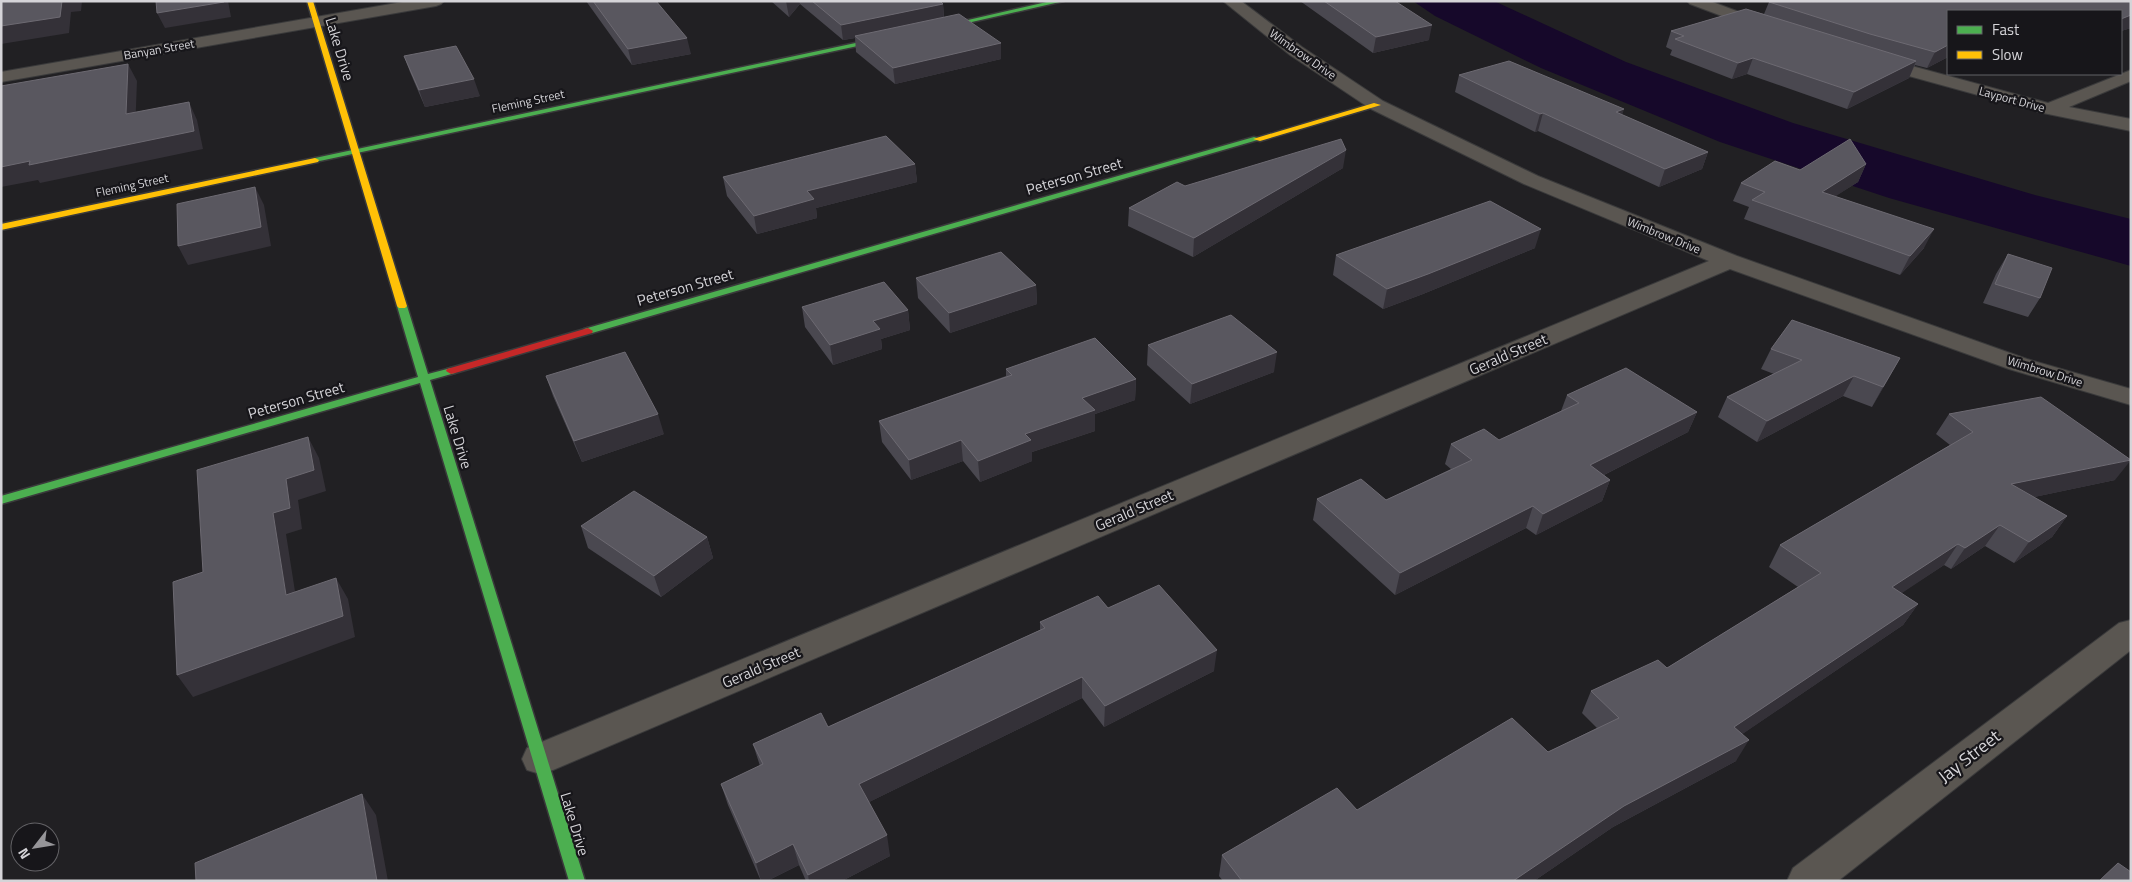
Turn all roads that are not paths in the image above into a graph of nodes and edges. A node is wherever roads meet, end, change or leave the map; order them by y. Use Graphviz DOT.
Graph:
graph roads {
  1 [pos="310,1"];
  2 [pos="436,1"];
  3 [pos="1060,1"];
  4 [pos="1231,1"];
  5 [pos="1695,1"];
  6 [pos="317,22"];
  7 [pos="924,30"];
  8 [pos="1784,32"];
  9 [pos="905,34"];
  10 [pos="1857,55"];
  11 [pos="2131,75"];
  12 [pos="1,77"];
  13 [pos="1377,105"];
  14 [pos="2049,108"];
  15 [pos="2131,125"];
  16 [pos="356,152"];
  17 [pos="1,228"];
  18 [pos="1729,261"];
  19 [pos="425,378"];
  20 [pos="2131,397"];
  21 [pos="1,500"];
  22 [pos="2131,632"];
  23 [pos="540,759"];
  24 [pos="577,881"];
  25 [pos="1807,881"];
  1 -- 6 [label="street, Lake Drive"];
  2 -- 6 [label="street, Banyan Street"];
  3 -- 7 [label="street"];
  4 -- 13 [label="street, Wimbrow Drive"];
  5 -- 8 [label="street"];
  6 -- 12 [label="street, Banyan Street"];
  6 -- 16 [label="street, Lake Drive"];
  9 -- 16 [label="street, Fleming Street"];
  10 -- 14 [label="street, Layport Drive"];
  11 -- 14 [label="street"];
  13 -- 18 [label="street, Wimbrow Drive"];
  13 -- 19 [label="street, Peterson Street"];
  14 -- 15 [label="street, Layport Drive"];
  16 -- 17 [label="street, Fleming Street"];
  16 -- 19 [label="street, Lake Drive"];
  18 -- 20 [label="street, Wimbrow Drive"];
  18 -- 23 [label="street, Gerald Street"];
  19 -- 21 [label="street, Peterson Street"];
  19 -- 23 [label="street, Lake Drive"];
  22 -- 25 [label="street, Jay Street"];
  23 -- 24 [label="street, Lake Drive"];
}
